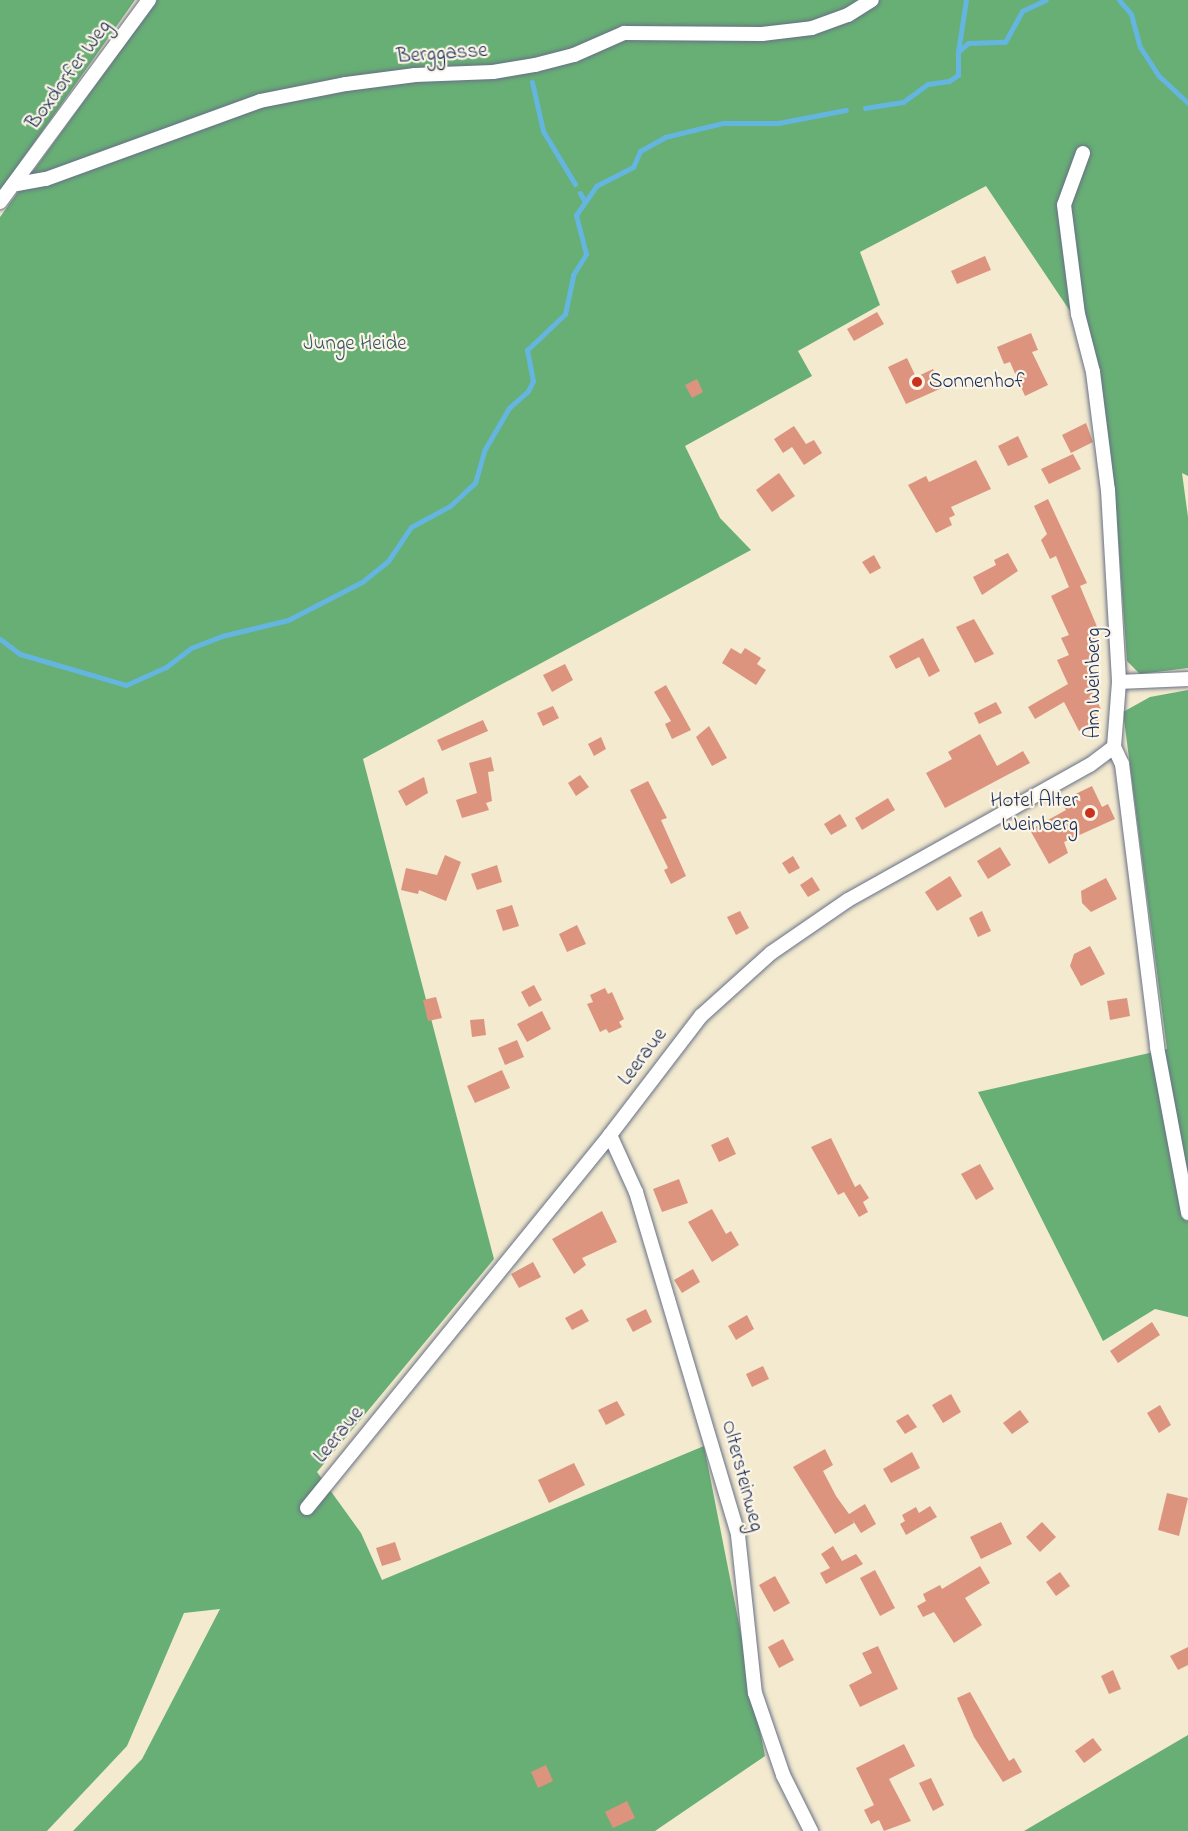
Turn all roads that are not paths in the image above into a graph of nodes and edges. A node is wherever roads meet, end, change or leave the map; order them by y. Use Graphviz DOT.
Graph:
graph roads {
  1 [pos="149,0"];
  2 [pos="872,0"];
  3 [pos="1083,153"];
  4 [pos="17,184"];
  5 [pos="0,202"];
  6 [pos="1188,679"];
  7 [pos="1119,682"];
  8 [pos="1114,747"];
  9 [pos="610,1135"];
  10 [pos="1188,1213"];
  11 [pos="307,1508"];
  12 [pos="811,1831"];
  1 -- 4 [label="street, Boxdorfer Weg"];
  2 -- 4 [label="street, Berggasse"];
  3 -- 7 [label="street, Am Weinberg"];
  4 -- 5 [label="street, Boxdorfer Weg"];
  6 -- 7 [label="street"];
  7 -- 8 [label="street, Am Weinberg"];
  8 -- 9 [label="street, Leeraue"];
  8 -- 10 [label="street, Am Weinberg"];
  9 -- 11 [label="street, Leeraue"];
  9 -- 12 [label="street, Oltersteinweg"];
}
